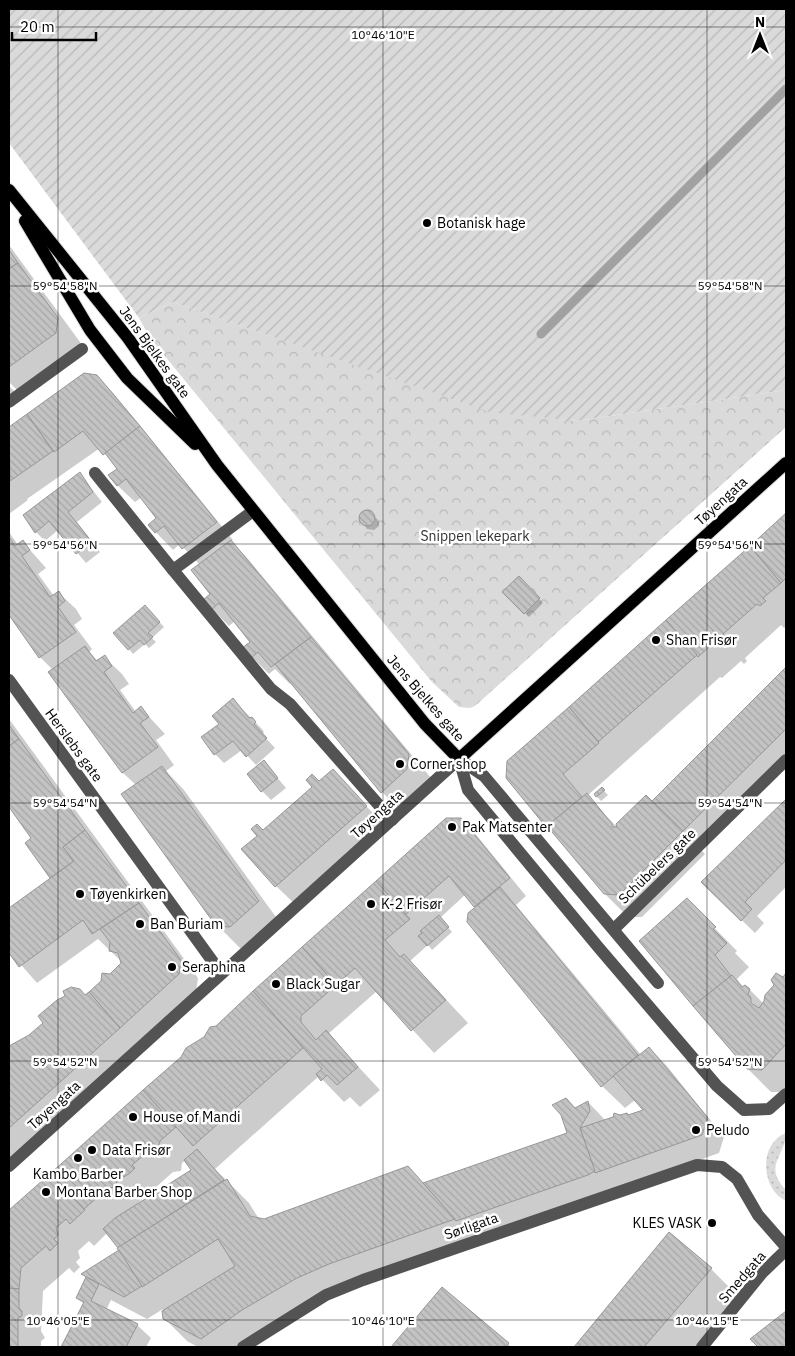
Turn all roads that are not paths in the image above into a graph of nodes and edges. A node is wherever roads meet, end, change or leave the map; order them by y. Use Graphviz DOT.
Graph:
graph roads {
  1 [pos="9,191"];
  2 [pos="82,349"];
  3 [pos="9,402"];
  4 [pos="786,463"];
  5 [pos="216,466"];
  6 [pos="95,473"];
  7 [pos="253,511"];
  8 [pos="173,570"];
  9 [pos="9,680"];
  10 [pos="460,759"];
  11 [pos="786,760"];
  12 [pos="392,820"];
  13 [pos="614,929"];
  14 [pos="221,973"];
  15 [pos="658,983"];
  16 [pos="786,1094"];
  17 [pos="9,1166"];
  18 [pos="786,1248"];
  19 [pos="243,1347"];
  20 [pos="702,1347"];
  1 -- 5 [label="main road, Jens Bjelkes gate"];
  1 -- 5 [label="main road, Jens Bjelkes gate"];
  2 -- 3 [label="street"];
  4 -- 10 [label="main road, Tøyengata"];
  5 -- 7 [label="main road, Jens Bjelkes gate"];
  6 -- 8 [label="street"];
  7 -- 8 [label="street"];
  7 -- 10 [label="main road, Jens Bjelkes gate"];
  8 -- 12 [label="street"];
  9 -- 14 [label="street, Herslebs gate"];
  10 -- 12 [label="street, Tøyengata"];
  10 -- 13 [label="street"];
  10 -- 16 [label="street, Jens Bjelkes gate"];
  11 -- 13 [label="street, Schübelers gate"];
  12 -- 14 [label="street, Tøyengata"];
  13 -- 15 [label="street"];
  14 -- 17 [label="street, Tøyengata"];
  18 -- 19 [label="street, Sørligata"];
  18 -- 20 [label="street, Smedgata"];
}
